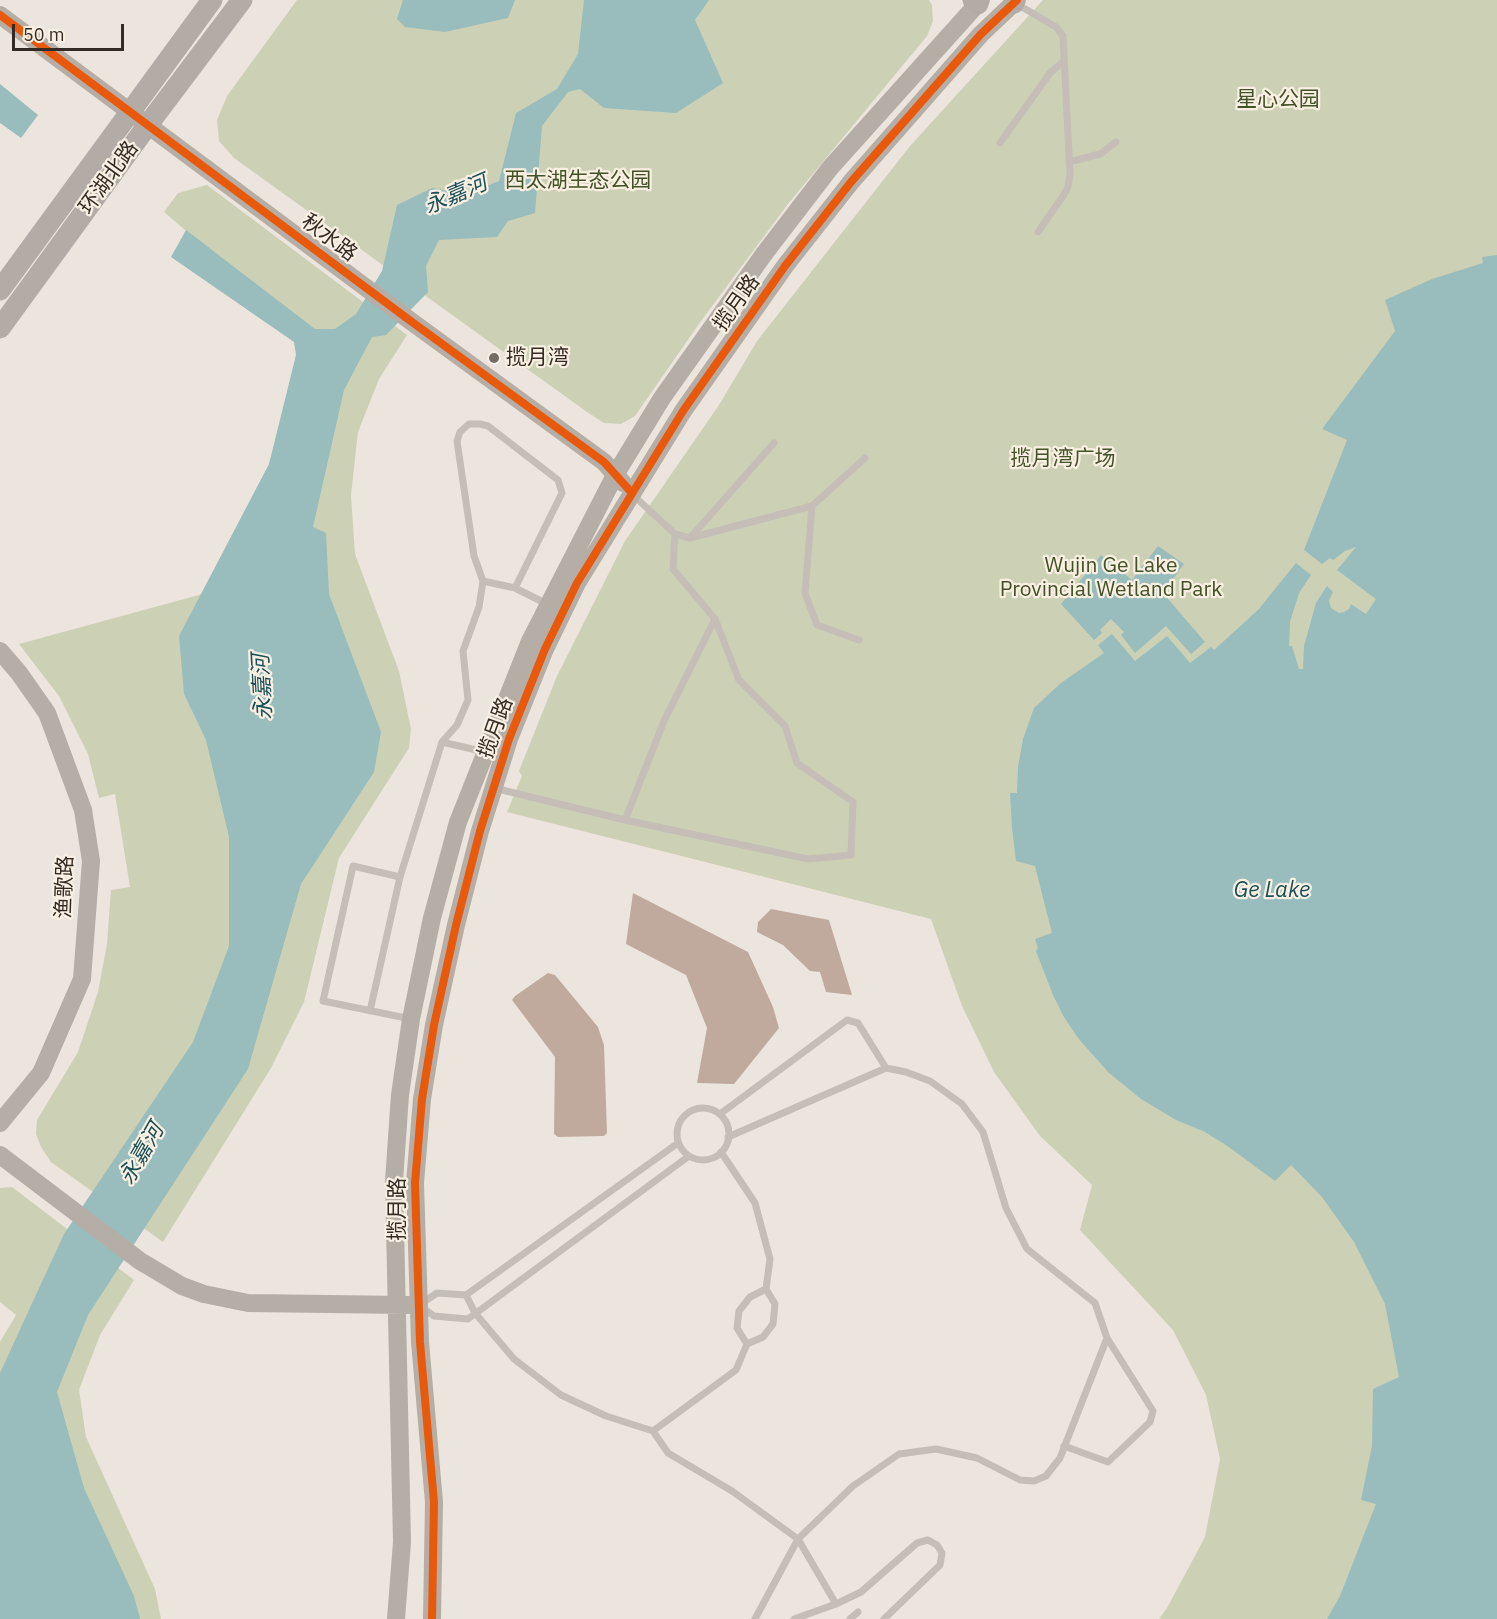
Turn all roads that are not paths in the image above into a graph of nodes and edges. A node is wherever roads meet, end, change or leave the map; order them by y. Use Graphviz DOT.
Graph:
graph roads {
  1 [pos="212,0"];
  2 [pos="242,0"];
  3 [pos="977,1"];
  4 [pos="1015,1"];
  5 [pos="0,15"];
  6 [pos="1064,61"];
  7 [pos="129,113"];
  8 [pos="147,126"];
  9 [pos="1116,142"];
  10 [pos="1000,143"];
  11 [pos="1069,162"];
  12 [pos="1038,232"];
  13 [pos="0,290"];
  14 [pos="0,328"];
  15 [pos="774,443"];
  16 [pos="865,458"];
  17 [pos="615,475"];
  18 [pos="632,493"];
  19 [pos="812,506"];
  20 [pos="675,534"];
  21 [pos="690,538"];
  22 [pos="483,581"];
  23 [pos="515,588"];
  24 [pos="549,604"];
  25 [pos="715,619"];
  26 [pos="859,640"];
  27 [pos="0,651"];
  28 [pos="442,742"];
  29 [pos="485,752"];
  30 [pos="494,788"];
  31 [pos="626,820"];
  32 [pos="400,877"];
  33 [pos="370,1011"];
  34 [pos="411,1019"];
  35 [pos="886,1068"];
  36 [pos="720,1114"];
  37 [pos="0,1123"];
  38 [pos="728,1137"];
  39 [pos="678,1143"];
  40 [pos="721,1152"];
  41 [pos="0,1155"];
  42 [pos="689,1156"];
  43 [pos="766,1289"];
  44 [pos="466,1295"];
  45 [pos="419,1305"];
  46 [pos="395,1306"];
  47 [pos="475,1313"];
  48 [pos="1107,1338"];
  49 [pos="747,1344"];
  50 [pos="653,1431"];
  51 [pos="1065,1446"];
  52 [pos="798,1539"];
  53 [pos="836,1605"];
  54 [pos="858,1612"];
  55 [pos="396,1619"];
  56 [pos="432,1619"];
  57 [pos="755,1619"];
  58 [pos="794,1619"];
  59 [pos="850,1619"];
  60 [pos="884,1619"];
  1 -- 7 [label="main road, 环湖北路"];
  2 -- 8 [label="main road, 环湖北路"];
  3 -- 4 [label="street"];
  3 -- 17 [label="street, 揽月路"];
  4 -- 6 [label="lane"];
  4 -- 18 [label="street, 揽月路"];
  5 -- 7 [label="street, 秋水路"];
  6 -- 10 [label="lane"];
  6 -- 11 [label="lane"];
  7 -- 8 [label="street, 秋水路"];
  7 -- 13 [label="main road, 环湖北路"];
  8 -- 14 [label="main road, 环湖北路"];
  8 -- 17 [label="street, 秋水路"];
  9 -- 11 [label="lane"];
  11 -- 12 [label="lane"];
  15 -- 21 [label="lane"];
  16 -- 19 [label="lane"];
  17 -- 18 [label="street, 秋水路"];
  17 -- 24 [label="street, 揽月路"];
  18 -- 20 [label="lane"];
  18 -- 30 [label="street, 揽月路"];
  19 -- 21 [label="lane"];
  19 -- 26 [label="lane"];
  20 -- 21 [label="lane"];
  20 -- 25 [label="lane"];
  22 -- 23 [label="lane"];
  22 -- 23 [label="lane"];
  22 -- 28 [label="lane"];
  23 -- 24 [label="lane"];
  24 -- 29 [label="street, 揽月路"];
  25 -- 31 [label="lane"];
  25 -- 31 [label="lane"];
  27 -- 37 [label="street, 渔歌路"];
  28 -- 29 [label="lane"];
  28 -- 32 [label="lane"];
  29 -- 34 [label="street, 揽月路"];
  30 -- 31 [label="lane"];
  30 -- 45 [label="street, 揽月路"];
  32 -- 33 [label="lane"];
  32 -- 33 [label="lane"];
  33 -- 34 [label="lane"];
  34 -- 46 [label="street, 揽月路"];
  35 -- 36 [label="lane"];
  35 -- 38 [label="lane"];
  35 -- 48 [label="lane"];
  36 -- 38 [label="lane"];
  36 -- 39 [label="lane"];
  38 -- 40 [label="lane"];
  39 -- 42 [label="lane"];
  39 -- 44 [label="lane"];
  40 -- 42 [label="lane"];
  40 -- 43 [label="lane"];
  41 -- 46 [label="street"];
  42 -- 47 [label="lane"];
  43 -- 49 [label="lane"];
  43 -- 49 [label="lane"];
  44 -- 45 [label="lane"];
  44 -- 47 [label="lane"];
  45 -- 46 [label="street"];
  45 -- 47 [label="lane"];
  45 -- 56 [label="street, 揽月路"];
  46 -- 55 [label="street, 揽月路"];
  47 -- 50 [label="lane"];
  48 -- 51 [label="lane"];
  48 -- 51 [label="lane"];
  49 -- 50 [label="lane"];
  50 -- 52 [label="lane"];
  51 -- 52 [label="lane"];
  52 -- 53 [label="lane"];
  52 -- 57 [label="lane"];
  53 -- 58 [label="lane"];
  53 -- 60 [label="lane"];
  54 -- 59 [label="lane"];
}
